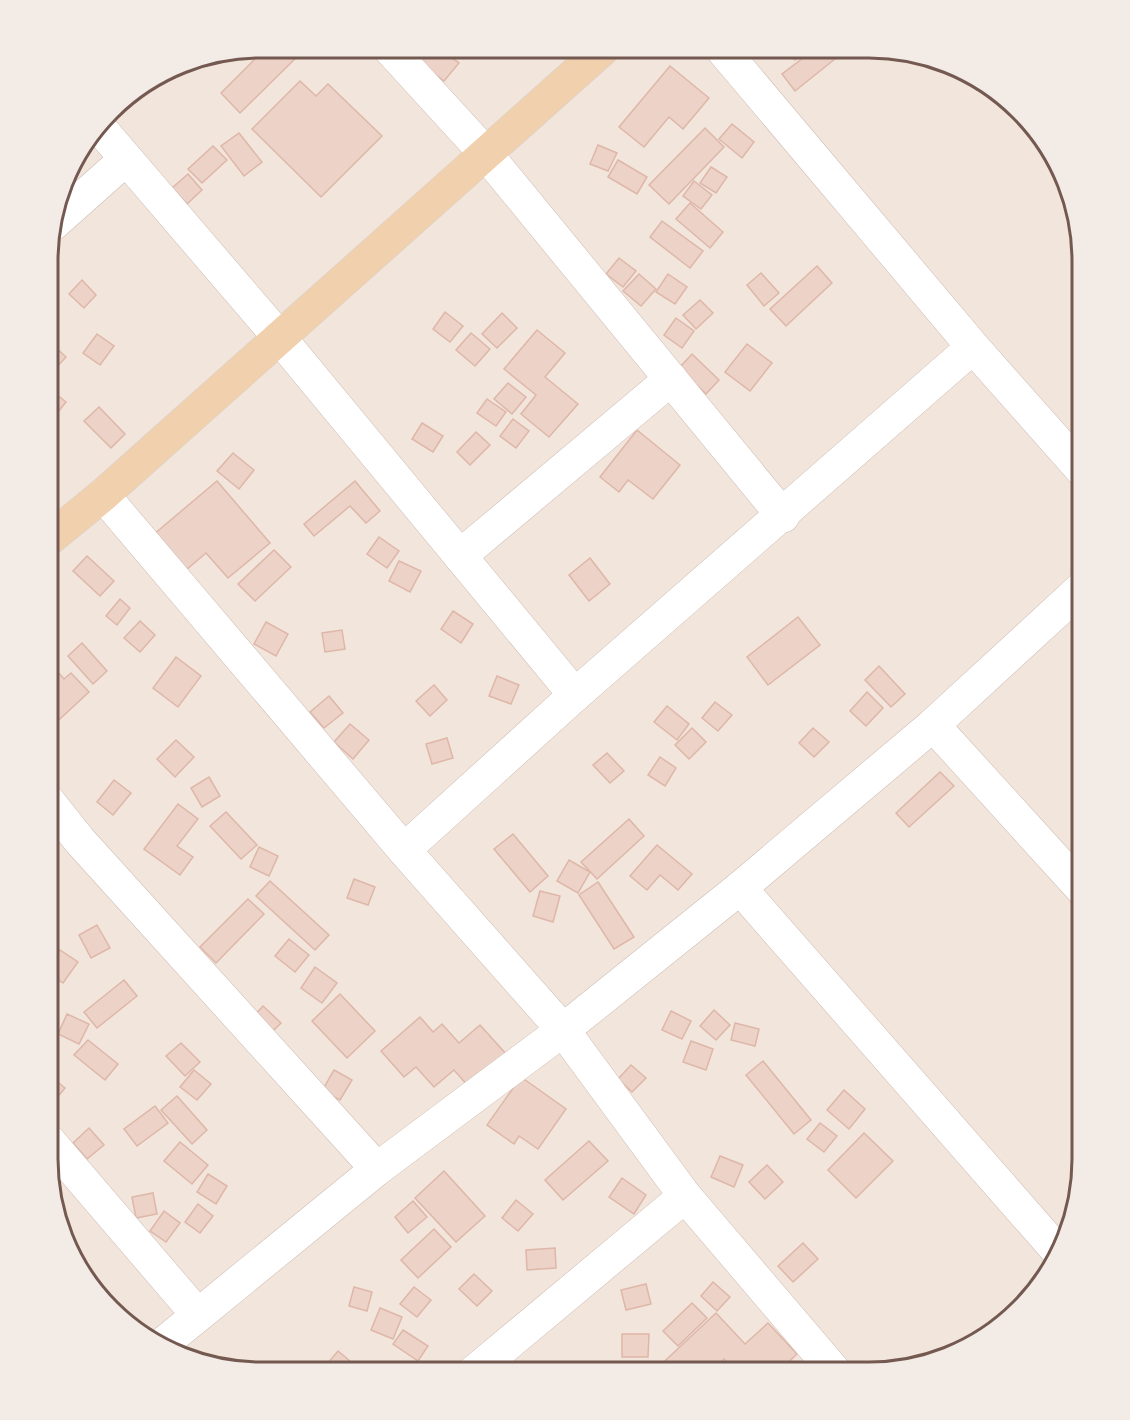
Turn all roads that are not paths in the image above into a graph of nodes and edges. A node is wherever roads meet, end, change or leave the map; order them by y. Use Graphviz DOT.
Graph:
graph roads {
  1 [pos="592,58"];
  2 [pos="730,58"];
  3 [pos="399,59"];
  4 [pos="104,133"];
  5 [pos="486,154"];
  6 [pos="126,159"];
  7 [pos="64,214"];
  8 [pos="279,337"];
  9 [pos="973,347"];
  10 [pos="670,379"];
  11 [pos="1072,459"];
  12 [pos="103,495"];
  13 [pos="783,516"];
  14 [pos="58,532"];
  15 [pos="460,556"];
  16 [pos="1072,598"];
  17 [pos="575,695"];
  18 [pos="933,725"];
  19 [pos="58,812"];
  20 [pos="404,850"];
  21 [pos="1071,877"];
  22 [pos="740,888"];
  23 [pos="563,1030"];
  24 [pos="58,1155"];
  25 [pos="377,1169"];
  26 [pos="685,1196"];
  27 [pos="1053,1245"];
  28 [pos="197,1314"];
  29 [pos="168,1339"];
  30 [pos="487,1361"];
  31 [pos="821,1361"];
  1 -- 5 [label="main road"];
  2 -- 9 [label="street"];
  3 -- 5 [label="street"];
  4 -- 6 [label="street"];
  5 -- 8 [label="main road"];
  5 -- 10 [label="street"];
  6 -- 7 [label="street"];
  6 -- 8 [label="street"];
  8 -- 12 [label="main road"];
  8 -- 15 [label="street"];
  9 -- 11 [label="street"];
  9 -- 13 [label="street"];
  10 -- 13 [label="street"];
  10 -- 15 [label="street"];
  12 -- 14 [label="main road"];
  12 -- 20 [label="street"];
  13 -- 17 [label="street"];
  15 -- 17 [label="street"];
  16 -- 18 [label="street"];
  17 -- 20 [label="street"];
  18 -- 21 [label="street"];
  18 -- 22 [label="street"];
  19 -- 25 [label="street"];
  20 -- 23 [label="street"];
  22 -- 23 [label="street"];
  22 -- 27 [label="street"];
  23 -- 25 [label="street"];
  23 -- 26 [label="street"];
  24 -- 28 [label="street"];
  25 -- 28 [label="street"];
  26 -- 30 [label="street"];
  26 -- 31 [label="street"];
  28 -- 29 [label="street"];
}
